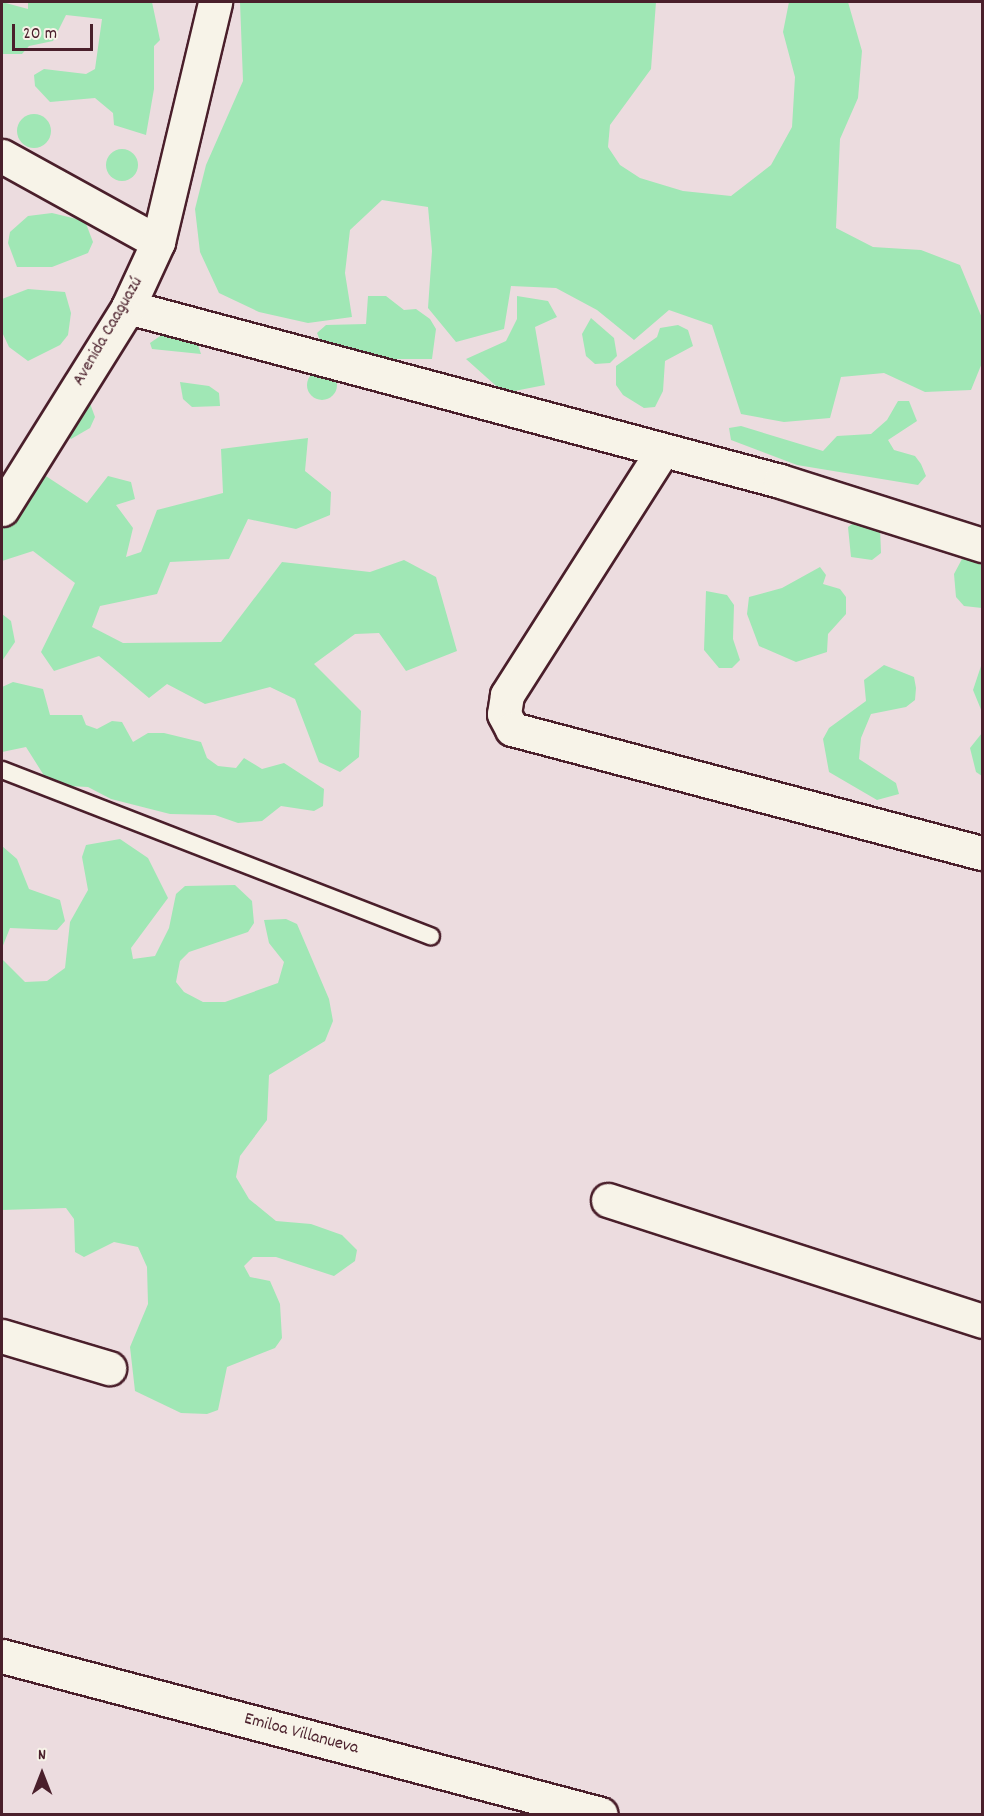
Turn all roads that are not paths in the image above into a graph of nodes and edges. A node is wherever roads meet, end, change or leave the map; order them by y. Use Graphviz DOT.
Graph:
graph roads {
  1 [pos="215,2"];
  2 [pos="2,156"];
  3 [pos="159,242"];
  4 [pos="128,307"];
  5 [pos="662,453"];
  6 [pos="2,508"];
  7 [pos="982,545"];
  8 [pos="2,770"];
  9 [pos="982,853"];
  10 [pos="431,936"];
  11 [pos="608,1200"];
  12 [pos="982,1321"];
  13 [pos="2,1336"];
  14 [pos="109,1368"];
  15 [pos="2,1656"];
  16 [pos="601,1815"];
  1 -- 3 [label="street, Avenida Caaguazú"];
  2 -- 3 [label="street"];
  3 -- 4 [label="street, Avenida Caaguazú"];
  4 -- 5 [label="street"];
  4 -- 6 [label="street, Avenida Caaguazú"];
  5 -- 7 [label="street"];
  5 -- 9 [label="street"];
  8 -- 10 [label="lane"];
  11 -- 12 [label="street"];
  13 -- 14 [label="street"];
  15 -- 16 [label="street, Emiloa Villanueva"];
}
